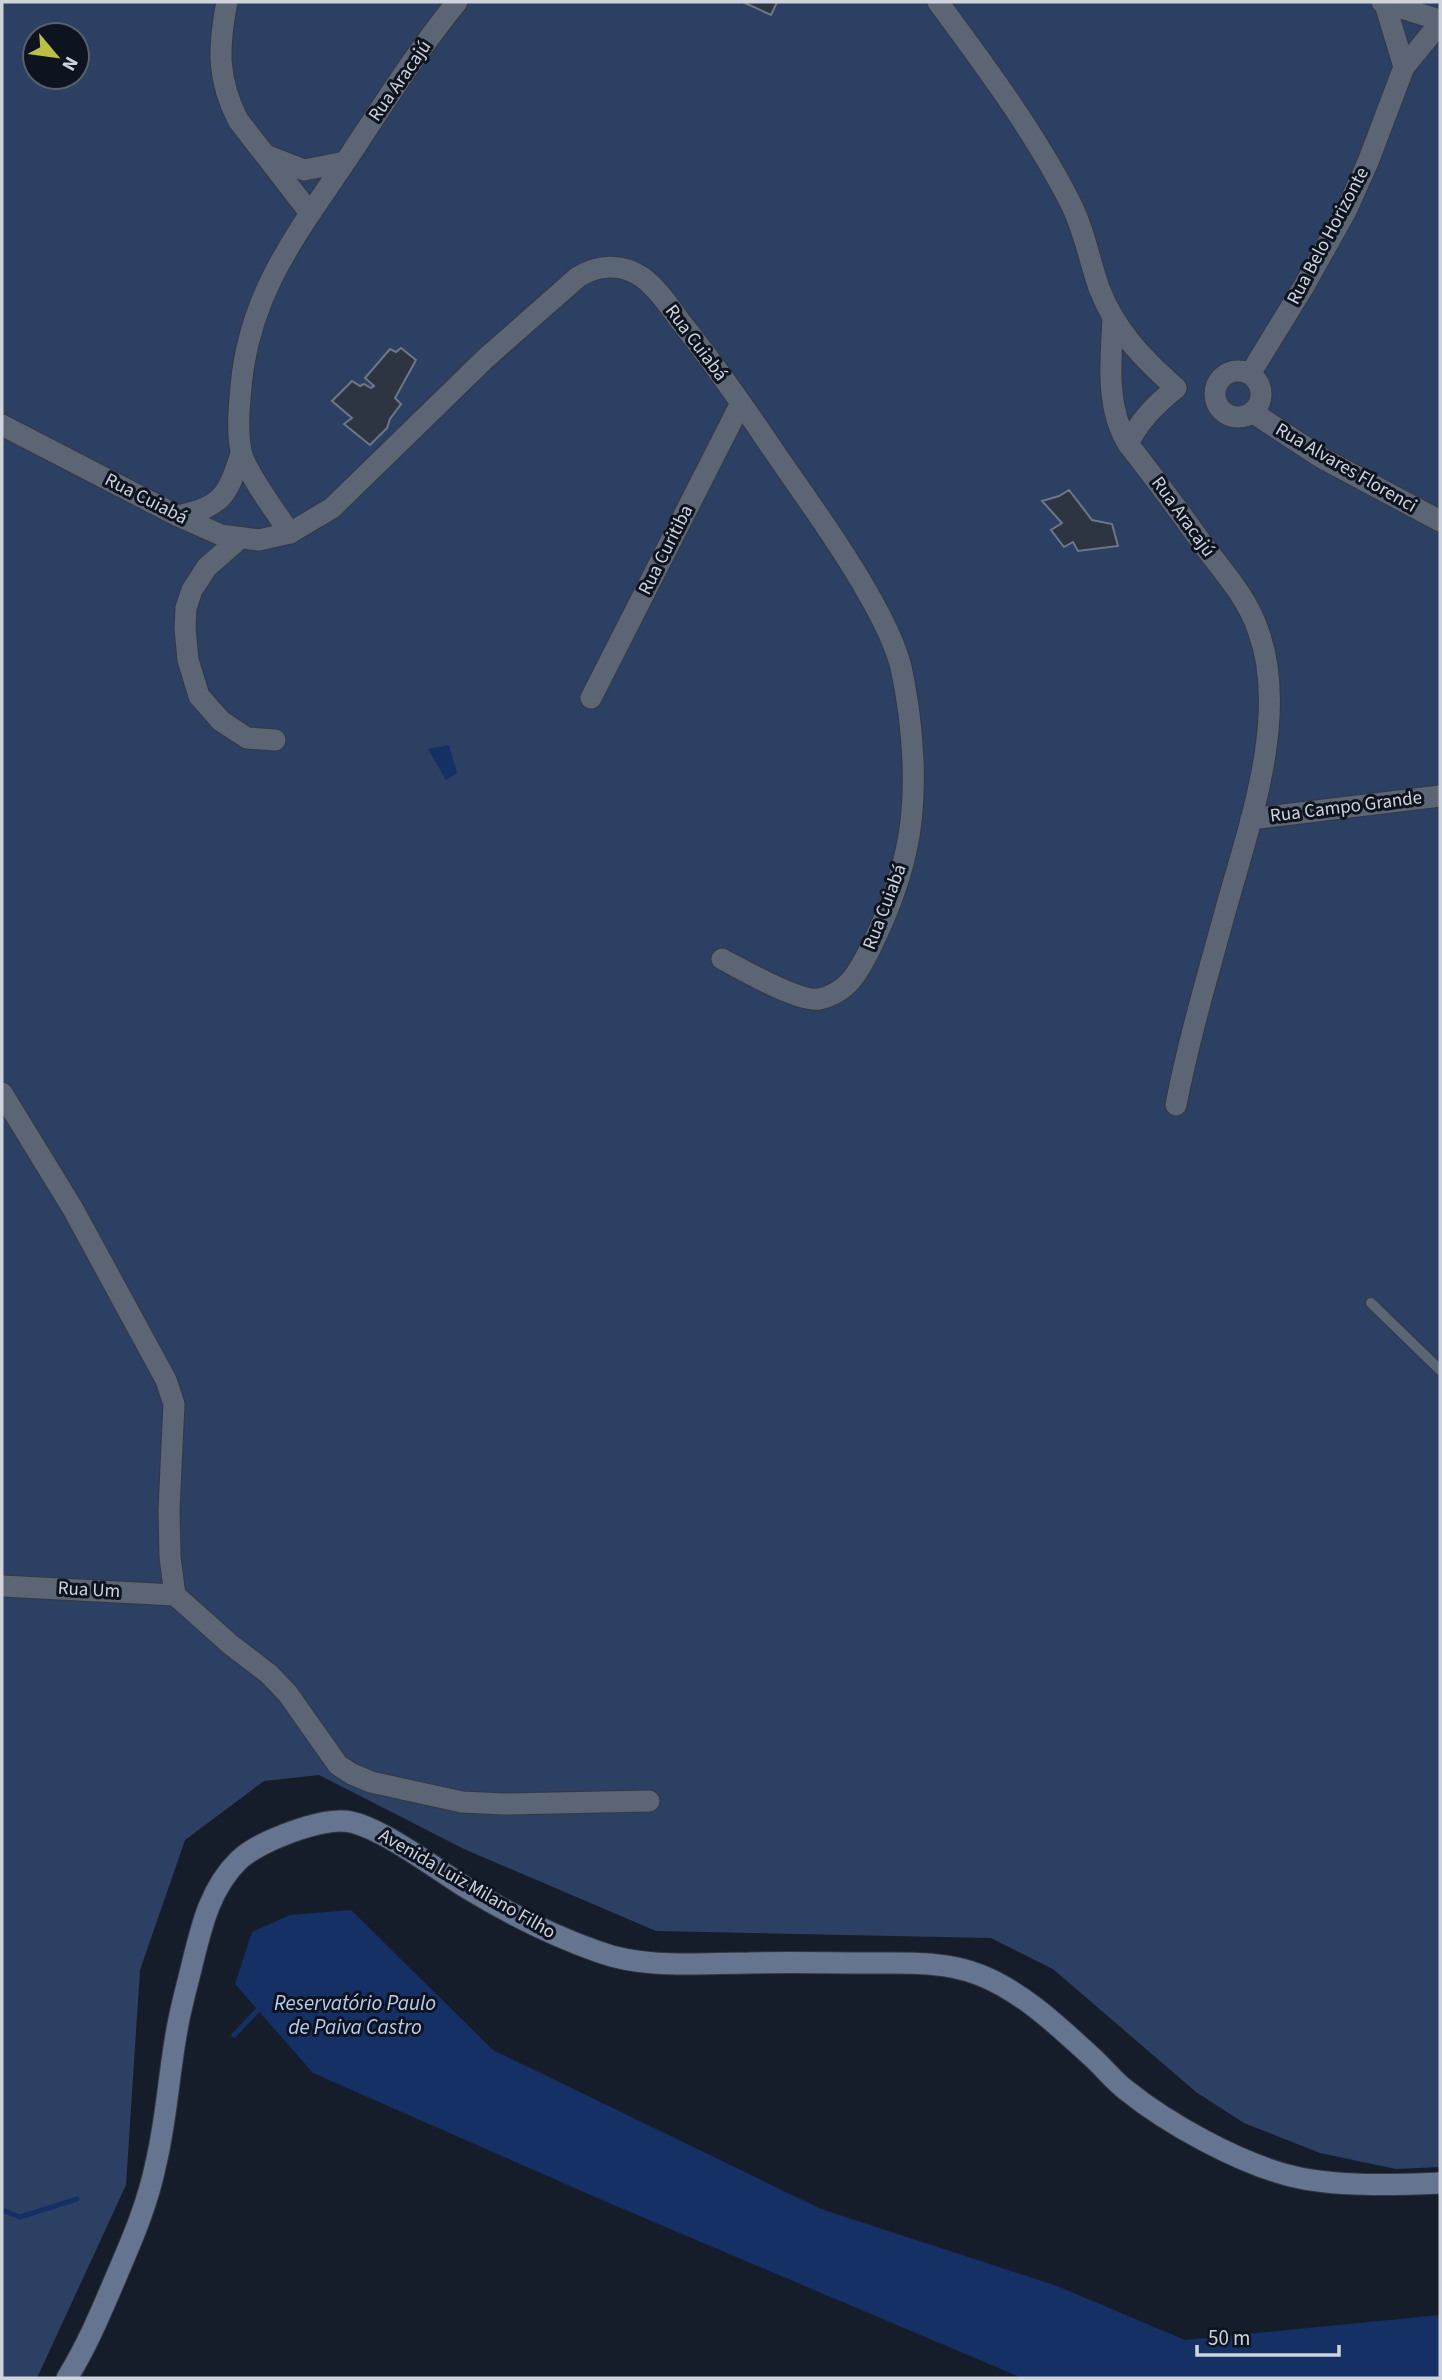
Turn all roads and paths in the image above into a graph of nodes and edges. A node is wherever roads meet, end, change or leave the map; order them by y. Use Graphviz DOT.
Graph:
graph roads {
  1 [pos="227,2"];
  2 [pos="457,2"];
  3 [pos="938,2"];
  4 [pos="1383,3"];
  5 [pos="1440,22"];
  6 [pos="1404,67"];
  7 [pos="262,153"];
  8 [pos="345,162"];
  9 [pos="310,213"];
  10 [pos="1113,318"];
  11 [pos="1250,374"];
  12 [pos="1176,388"];
  13 [pos="1214,392"];
  14 [pos="741,403"];
  15 [pos="1252,412"];
  16 [pos="2,425"];
  17 [pos="1128,444"];
  18 [pos="241,454"];
  19 [pos="178,516"];
  20 [pos="1440,521"];
  21 [pos="290,533"];
  22 [pos="239,539"];
  23 [pos="592,698"];
  24 [pos="275,740"];
  25 [pos="1440,796"];
  26 [pos="1251,819"];
  27 [pos="722,959"];
  28 [pos="2,1093"];
  29 [pos="1175,1105"];
  30 [pos="1371,1303"];
  31 [pos="1440,1370"];
  32 [pos="2,1586"];
  33 [pos="176,1595"];
  34 [pos="649,1801"];
  35 [pos="1440,2183"];
  36 [pos="89,2342"];
  37 [pos="67,2378"];
  38 [pos="86,2378"];
  1 -- 7 [label="street"];
  2 -- 8 [label="street, Rua Aracajú"];
  3 -- 10 [label="street"];
  4 -- 5 [label="street"];
  4 -- 6 [label="street"];
  5 -- 6 [label="street, Rua Belo Horizonte"];
  6 -- 11 [label="street, Rua Belo Horizonte"];
  7 -- 8 [label="street"];
  7 -- 9 [label="street"];
  8 -- 9 [label="street, Rua Aracajú"];
  9 -- 18 [label="street, Rua Aracajú"];
  10 -- 12 [label="street"];
  10 -- 17 [label="street, Rua Aracajú"];
  11 -- 13 [label="street"];
  11 -- 15 [label="street"];
  12 -- 13 [label="street"];
  12 -- 17 [label="street"];
  13 -- 15 [label="street"];
  14 -- 21 [label="street, Rua Cuiabá"];
  14 -- 23 [label="street, Rua Curitiba"];
  14 -- 27 [label="street, Rua Cuiabá"];
  15 -- 20 [label="street, Rua Alvares Florenci"];
  16 -- 19 [label="street, Rua Cuiabá"];
  17 -- 26 [label="street, Rua Aracajú"];
  18 -- 19 [label="street"];
  18 -- 21 [label="street"];
  19 -- 22 [label="street, Rua Cuiabá"];
  21 -- 22 [label="street, Rua Cuiabá"];
  22 -- 24 [label="street"];
  25 -- 26 [label="street, Rua Campo Grande"];
  26 -- 29 [label="street, Rua Aracajú"];
  28 -- 33 [label="street"];
  30 -- 31 [label="lane"];
  32 -- 33 [label="street, Rua Um"];
  33 -- 34 [label="street"];
  35 -- 36 [label="main road, Avenida Luiz Milano Filho"];
  36 -- 37 [label="main road, Avenida Luiz Milano Filho"];
  36 -- 38 [label="main road, Avenida Luiz Milano Filho"];
}
